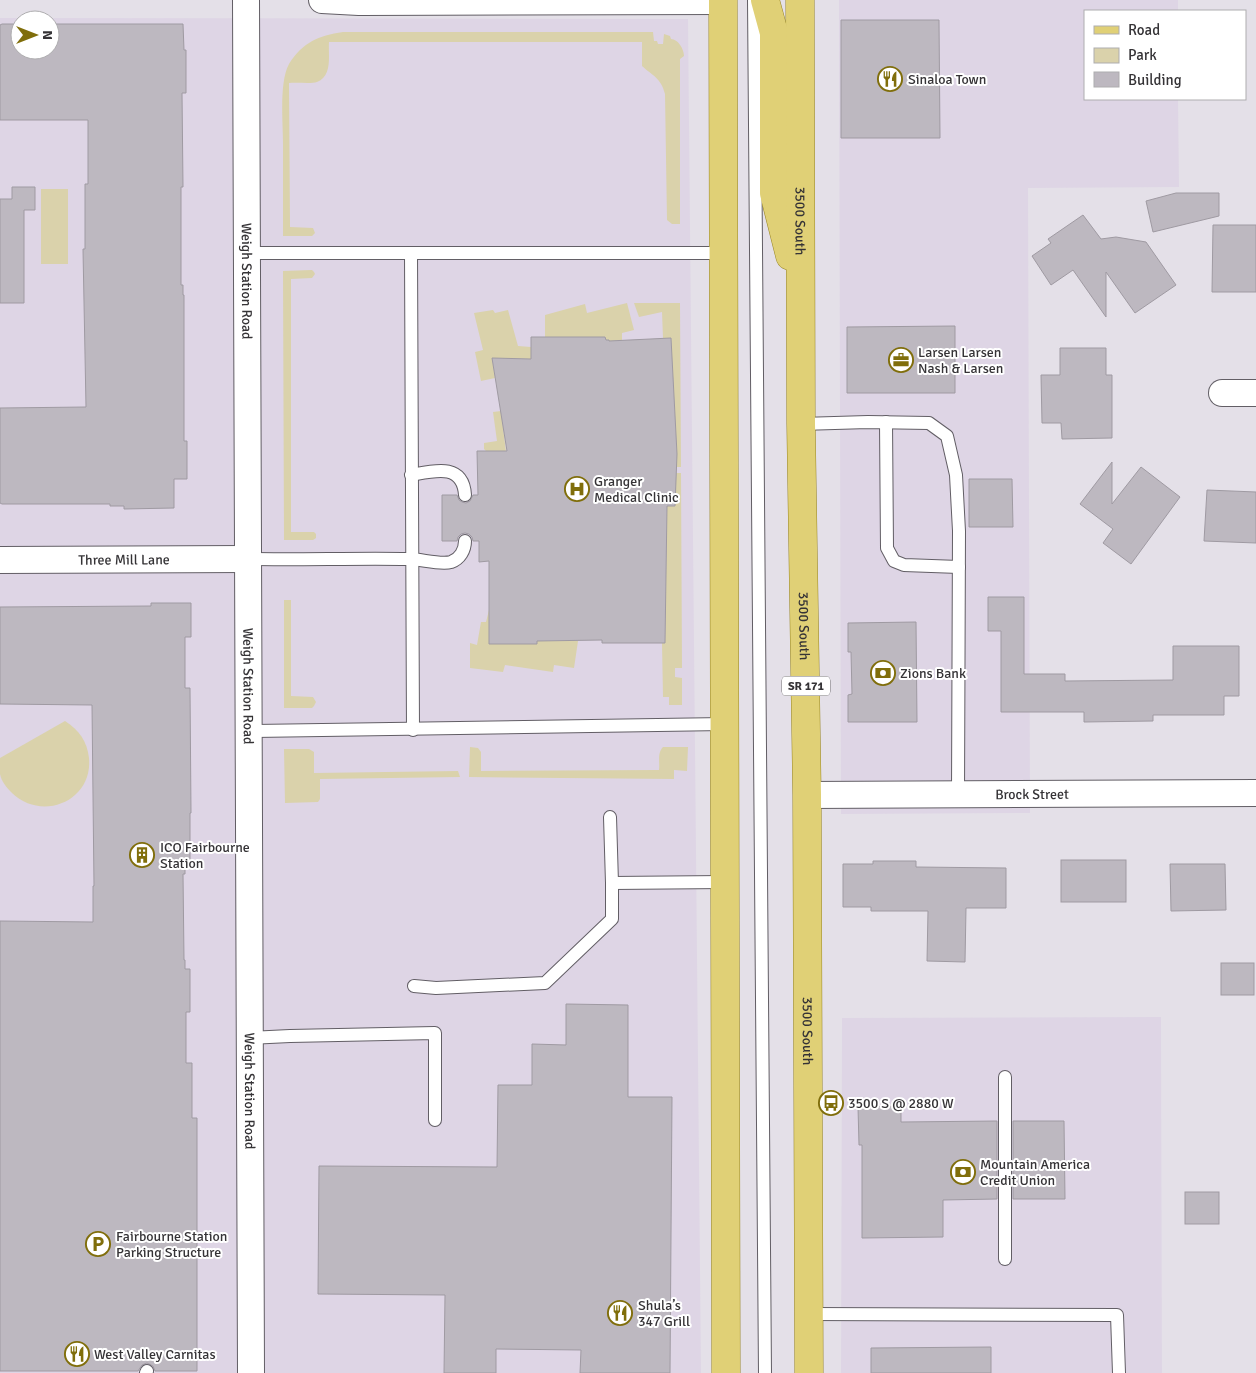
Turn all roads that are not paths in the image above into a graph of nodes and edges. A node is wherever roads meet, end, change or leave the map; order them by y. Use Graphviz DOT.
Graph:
graph roads {
  1 [pos="246,0"];
  2 [pos="322,0"];
  3 [pos="723,0"];
  4 [pos="754,0"];
  5 [pos="765,0"];
  6 [pos="800,0"];
  7 [pos="247,253"];
  8 [pos="411,253"];
  9 [pos="724,253"];
  10 [pos="801,297"];
  11 [pos="1222,393"];
  12 [pos="1256,393"];
  13 [pos="886,422"];
  14 [pos="801,424"];
  15 [pos="411,475"];
  16 [pos="465,495"];
  17 [pos="465,541"];
  18 [pos="412,559"];
  19 [pos="0,560"];
  20 [pos="248,560"];
  21 [pos="958,567"];
  22 [pos="724,724"];
  23 [pos="413,730"];
  24 [pos="248,731"];
  25 [pos="808,794"];
  26 [pos="958,794"];
  27 [pos="1256,794"];
  28 [pos="610,818"];
  29 [pos="612,882"];
  30 [pos="724,882"];
  31 [pos="414,986"];
  32 [pos="250,1038"];
  33 [pos="1005,1077"];
  34 [pos="434,1120"];
  35 [pos="1005,1259"];
  36 [pos="809,1314"];
  37 [pos="251,1373"];
  38 [pos="726,1373"];
  39 [pos="766,1373"];
  40 [pos="809,1373"];
  41 [pos="1119,1373"];
  1 -- 7 [label="street, Weigh Station Road"];
  2 -- 3 [label="street"];
  3 -- 9 [label="main road"];
  4 -- 39 [label="lane"];
  5 -- 10 [label="main road"];
  6 -- 10 [label="main road, 3500 South / SR 171"];
  7 -- 8 [label="lane"];
  7 -- 20 [label="street, Weigh Station Road"];
  8 -- 9 [label="lane"];
  8 -- 15 [label="lane"];
  9 -- 22 [label="main road"];
  10 -- 14 [label="main road, 3500 South / SR 171"];
  11 -- 12 [label="street"];
  13 -- 14 [label="lane"];
  13 -- 21 [label="lane"];
  13 -- 21 [label="lane"];
  14 -- 25 [label="main road, 3500 South / SR 171"];
  15 -- 16 [label="lane"];
  15 -- 18 [label="lane"];
  17 -- 18 [label="lane"];
  18 -- 20 [label="lane"];
  18 -- 23 [label="lane"];
  19 -- 20 [label="street, Three Mill Lane"];
  20 -- 24 [label="street, Weigh Station Road"];
  21 -- 26 [label="lane"];
  22 -- 23 [label="lane"];
  22 -- 30 [label="main road"];
  23 -- 24 [label="lane"];
  24 -- 32 [label="street, Weigh Station Road"];
  25 -- 26 [label="street, Brock Street"];
  25 -- 36 [label="main road, 3500 South / SR 171"];
  26 -- 27 [label="street, Brock Street"];
  28 -- 29 [label="lane"];
  29 -- 30 [label="lane"];
  29 -- 31 [label="lane"];
  30 -- 38 [label="main road"];
  32 -- 34 [label="lane"];
  32 -- 37 [label="street, Weigh Station Road"];
  33 -- 35 [label="lane"];
  36 -- 40 [label="main road, 3500 South / SR 171"];
  36 -- 41 [label="lane"];
}
